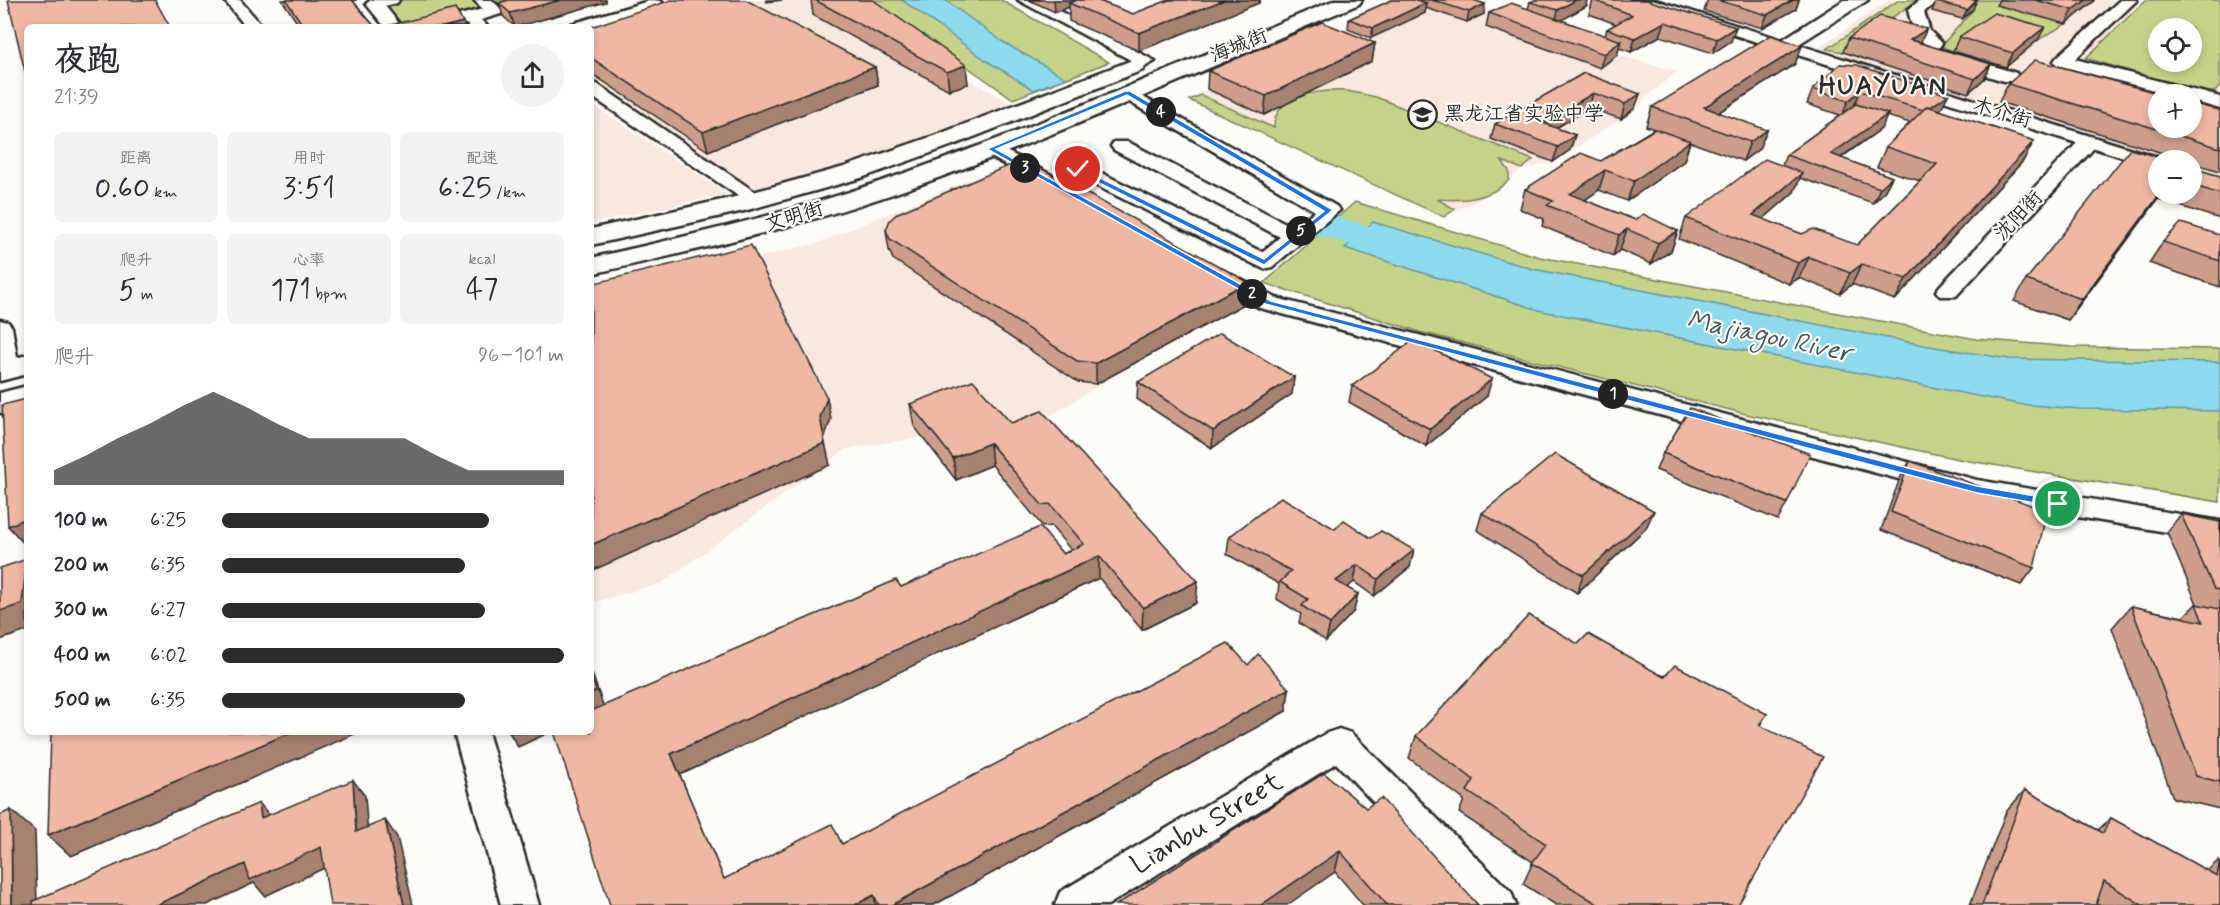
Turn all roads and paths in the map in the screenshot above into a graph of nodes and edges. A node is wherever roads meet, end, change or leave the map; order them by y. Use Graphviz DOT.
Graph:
graph roads {
  1 [pos="232,0"];
  2 [pos="391,0"];
  3 [pos="482,0"];
  4 [pos="1026,0"];
  5 [pos="1352,0"];
  6 [pos="1639,0"];
  7 [pos="1858,0"];
  8 [pos="1931,0"];
  9 [pos="2129,0"];
  10 [pos="657,5"];
  11 [pos="474,22"];
  12 [pos="252,24"];
  13 [pos="391,24"];
  14 [pos="456,24"];
  15 [pos="588,24"];
  16 [pos="1784,45"];
  17 [pos="1168,52"];
  18 [pos="1146,61"];
  19 [pos="2063,62"];
  20 [pos="2030,72"];
  21 [pos="2010,77"];
  22 [pos="2051,77"];
  23 [pos="2148,84"];
  24 [pos="594,90"];
  25 [pos="1127,93"];
  26 [pos="2202,98"];
  27 [pos="2220,103"];
  28 [pos="1978,106"];
  29 [pos="2090,141"];
  30 [pos="1120,146"];
  31 [pos="991,149"];
  32 [pos="2148,159"];
  33 [pos="1078,169"];
  34 [pos="1073,195"];
  35 [pos="757,200"];
  36 [pos="594,236"];
  37 [pos="1294,237"];
  38 [pos="1196,263"];
  39 [pos="594,265"];
  40 [pos="1948,291"];
  41 [pos="0,327"];
  42 [pos="11,368"];
  43 [pos="24,397"];
  44 [pos="0,403"];
  45 [pos="2220,531"];
  46 [pos="472,735"];
  47 [pos="520,905"];
  48 [pos="1074,905"];
  49 [pos="1497,905"];
  1 -- 12 [label="street"];
  2 -- 13 [label="street"];
  3 -- 11 [label="street"];
  4 -- 18 [label="street"];
  5 -- 25 [label="main road, 海城街"];
  6 -- 16 [label="street, 木介街"];
  7 -- 16 [label="main road"];
  8 -- 21 [label="street"];
  9 -- 19 [label="street"];
  10 -- 15 [label="street"];
  11 -- 14 [label="street"];
  16 -- 28 [label="street, 木介街"];
  17 -- 18 [label="main road"];
  18 -- 35 [label="main road, 文明街"];
  19 -- 22 [label="street"];
  19 -- 23 [label="street"];
  20 -- 21 [label="street"];
  21 -- 28 [label="street"];
  24 -- 35 [label="street"];
  25 -- 31 [label="main road, 海城街"];
  25 -- 37 [label="street"];
  26 -- 27 [label="street"];
  28 -- 29 [label="street, 木介街"];
  29 -- 32 [label="street, 木介街"];
  29 -- 40 [label="street, 沈阳街"];
  30 -- 37 [label="street"];
  31 -- 34 [label="street"];
  31 -- 39 [label="main road, 文明街"];
  33 -- 37 [label="street"];
  35 -- 36 [label="main road, 文明街"];
  38 -- 45 [label="street"];
  41 -- 42 [label="street"];
  43 -- 44 [label="main road"];
  46 -- 47 [label="street"];
  48 -- 49 [label="street, Lianbu Street"];
}
